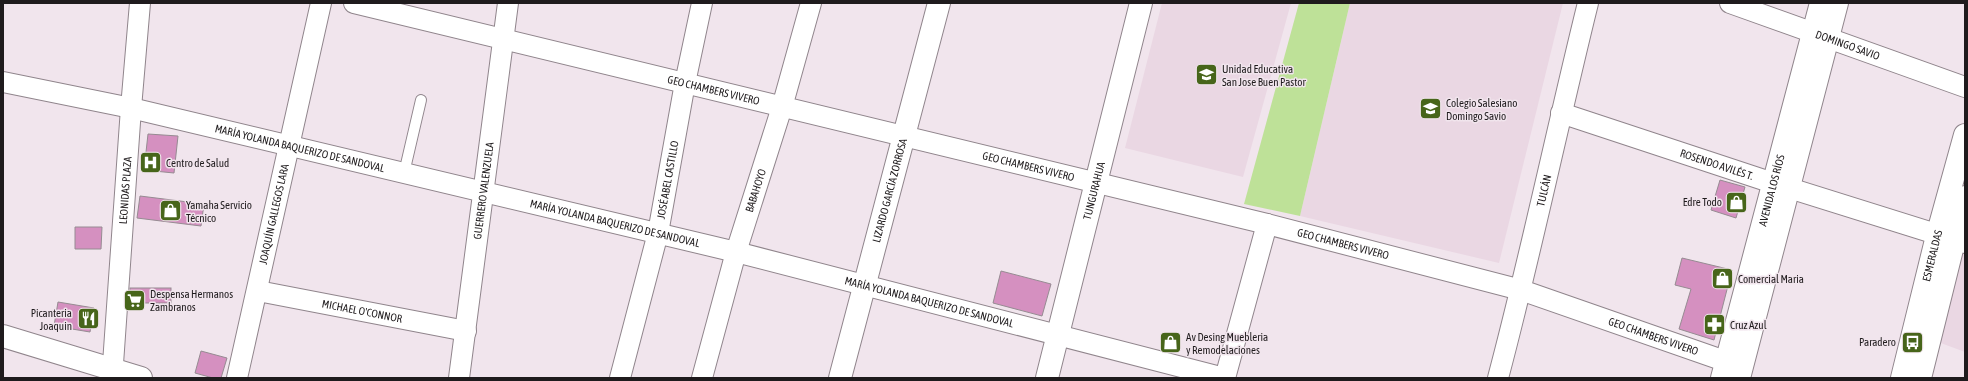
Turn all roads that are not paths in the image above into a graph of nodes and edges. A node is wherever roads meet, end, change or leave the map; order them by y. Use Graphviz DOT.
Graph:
graph roads {
  1 [pos="140,3"];
  2 [pos="321,3"];
  3 [pos="354,3"];
  4 [pos="508,3"];
  5 [pos="702,3"];
  6 [pos="811,3"];
  7 [pos="939,3"];
  8 [pos="1141,3"];
  9 [pos="1588,3"];
  10 [pos="1730,3"];
  11 [pos="1821,3"];
  12 [pos="1837,3"];
  13 [pos="1822,37"];
  14 [pos="504,40"];
  15 [pos="3,82"];
  16 [pos="685,83"];
  17 [pos="1965,87"];
  18 [pos="421,100"];
  19 [pos="782,107"];
  20 [pos="131,108"];
  21 [pos="1561,112"];
  22 [pos="1965,135"];
  23 [pos="904,136"];
  24 [pos="290,146"];
  25 [pos="404,173"];
  26 [pos="1097,183"];
  27 [pos="1781,185"];
  28 [pos="485,192"];
  29 [pos="1965,197"];
  30 [pos="1267,224"];
  31 [pos="658,233"];
  32 [pos="1952,239"];
  33 [pos="736,252"];
  34 [pos="865,285"];
  35 [pos="1521,290"];
  36 [pos="258,291"];
  37 [pos="466,332"];
  38 [pos="1058,335"];
  39 [pos="3,336"];
  40 [pos="112,373"];
  41 [pos="1734,373"];
  42 [pos="141,378"];
  43 [pos="237,378"];
  44 [pos="459,378"];
  45 [pos="620,378"];
  46 [pos="702,378"];
  47 [pos="840,378"];
  48 [pos="1047,378"];
  49 [pos="1224,378"];
  50 [pos="1498,378"];
  51 [pos="1902,378"];
  52 [pos="1920,378"];
  1 -- 20 [label="street, LEONIDAS PLAZA"];
  2 -- 24 [label="street, JOAQUÍN GALLEGOS LARA"];
  3 -- 14 [label="street, GEO CHAMBERS VIVERO"];
  4 -- 14 [label="street, GUERRERO VALENZUELA"];
  5 -- 16 [label="street, JOSÉ ABEL CASTILLO"];
  6 -- 19 [label="street, BABAHOYO"];
  7 -- 23 [label="main road, LIZARDO GARCÍA ZORROSA"];
  8 -- 26 [label="main road, TUNGURAHUA"];
  9 -- 21 [label="street, TULCÁN"];
  10 -- 13 [label="street, DOMINGO SAVIO"];
  11 -- 13 [label="main road, AVENIDA LOS RÍOS"];
  12 -- 13 [label="main road, AVENIDA LOS RÍOS"];
  13 -- 17 [label="street, DOMINGO SAVIO"];
  13 -- 27 [label="main road, AVENIDA LOS RÍOS"];
  14 -- 16 [label="street, GEO CHAMBERS VIVERO"];
  14 -- 28 [label="street, GUERRERO VALENZUELA"];
  15 -- 20 [label="street, MARÍA YOLANDA BAQUERIZO DE SANDOVAL"];
  16 -- 19 [label="street, GEO CHAMBERS VIVERO"];
  16 -- 31 [label="street, JOSÉ ABEL CASTILLO"];
  18 -- 25 [label="lane"];
  19 -- 23 [label="street, GEO CHAMBERS VIVERO"];
  19 -- 33 [label="street, BABAHOYO"];
  20 -- 24 [label="street, MARÍA YOLANDA BAQUERIZO DE SANDOVAL"];
  20 -- 40 [label="street, LEONIDAS PLAZA"];
  21 -- 27 [label="street, ROSENDO AVILÉS T."];
  21 -- 35 [label="street, TULCÁN"];
  22 -- 32 [label="main road, ESMERALDAS"];
  23 -- 26 [label="street, GEO CHAMBERS VIVERO"];
  23 -- 34 [label="main road, LIZARDO GARCÍA ZORROSA"];
  24 -- 25 [label="street, MARÍA YOLANDA BAQUERIZO DE SANDOVAL"];
  24 -- 36 [label="street, JOAQUÍN GALLEGOS LARA"];
  25 -- 28 [label="street, MARÍA YOLANDA BAQUERIZO DE SANDOVAL"];
  26 -- 30 [label="street, GEO CHAMBERS VIVERO"];
  26 -- 38 [label="main road, TUNGURAHUA"];
  27 -- 32 [label="street, ROSENDO AVILÉS T."];
  27 -- 41 [label="main road, AVENIDA LOS RÍOS"];
  28 -- 31 [label="street, MARÍA YOLANDA BAQUERIZO DE SANDOVAL"];
  28 -- 37 [label="street, GUERRERO VALENZUELA"];
  29 -- 32 [label="main road, ESMERALDAS"];
  30 -- 35 [label="street, GEO CHAMBERS VIVERO"];
  30 -- 49 [label="street"];
  31 -- 33 [label="street, MARÍA YOLANDA BAQUERIZO DE SANDOVAL"];
  31 -- 45 [label="street, JOSÉ ABEL CASTILLO"];
  32 -- 51 [label="main road, ESMERALDAS"];
  32 -- 52 [label="main road, ESMERALDAS"];
  33 -- 34 [label="street, MARÍA YOLANDA BAQUERIZO DE SANDOVAL"];
  33 -- 46 [label="street, BABAHOYO"];
  34 -- 38 [label="street, MARÍA YOLANDA BAQUERIZO DE SANDOVAL"];
  34 -- 47 [label="main road, LIZARDO GARCÍA ZORROSA"];
  35 -- 41 [label="street, GEO CHAMBERS VIVERO"];
  35 -- 50 [label="street, TULCÁN"];
  36 -- 37 [label="street, MICHAEL O'CONNOR"];
  36 -- 43 [label="street, JOAQUÍN GALLEGOS LARA"];
  37 -- 44 [label="street, GUERRERO VALENZUELA"];
  38 -- 48 [label="main road, TUNGURAHUA"];
  38 -- 49 [label="street, MARÍA YOLANDA BAQUERIZO DE SANDOVAL"];
  39 -- 40 [label="main road"];
  40 -- 42 [label="main road"];
}
